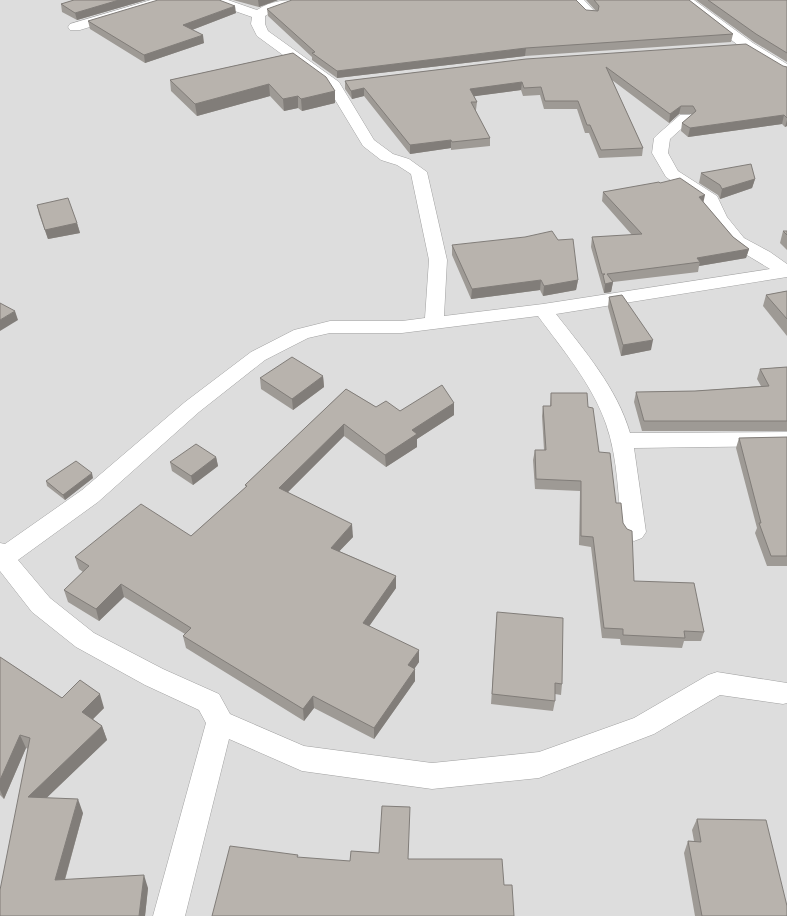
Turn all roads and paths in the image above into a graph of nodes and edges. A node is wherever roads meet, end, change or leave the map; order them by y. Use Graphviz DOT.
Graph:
graph roads {
  1 [pos="164,0"];
  2 [pos="216,0"];
  3 [pos="297,0"];
  4 [pos="577,0"];
  5 [pos="686,0"];
  6 [pos="590,14"];
  7 [pos="259,15"];
  8 [pos="74,27"];
  9 [pos="748,46"];
  10 [pos="724,47"];
  11 [pos="787,70"];
  12 [pos="685,118"];
  13 [pos="786,272"];
  14 [pos="543,310"];
  15 [pos="434,323"];
  16 [pos="787,439"];
  17 [pos="622,441"];
  18 [pos="634,532"];
  19 [pos="1,555"];
  20 [pos="783,693"];
  21 [pos="220,722"];
  22 [pos="169,916"];
  1 -- 8 [label="street"];
  2 -- 7 [label="street"];
  3 -- 7 [label="street"];
  4 -- 6 [label="street"];
  5 -- 9 [label="street"];
  7 -- 15 [label="street"];
  9 -- 10 [label="street"];
  9 -- 11 [label="street"];
  12 -- 13 [label="street"];
  13 -- 14 [label="street"];
  14 -- 15 [label="street"];
  14 -- 17 [label="street"];
  15 -- 19 [label="street"];
  16 -- 17 [label="street"];
  17 -- 18 [label="street"];
  19 -- 21 [label="street"];
  20 -- 21 [label="street"];
  21 -- 22 [label="street"];
}
